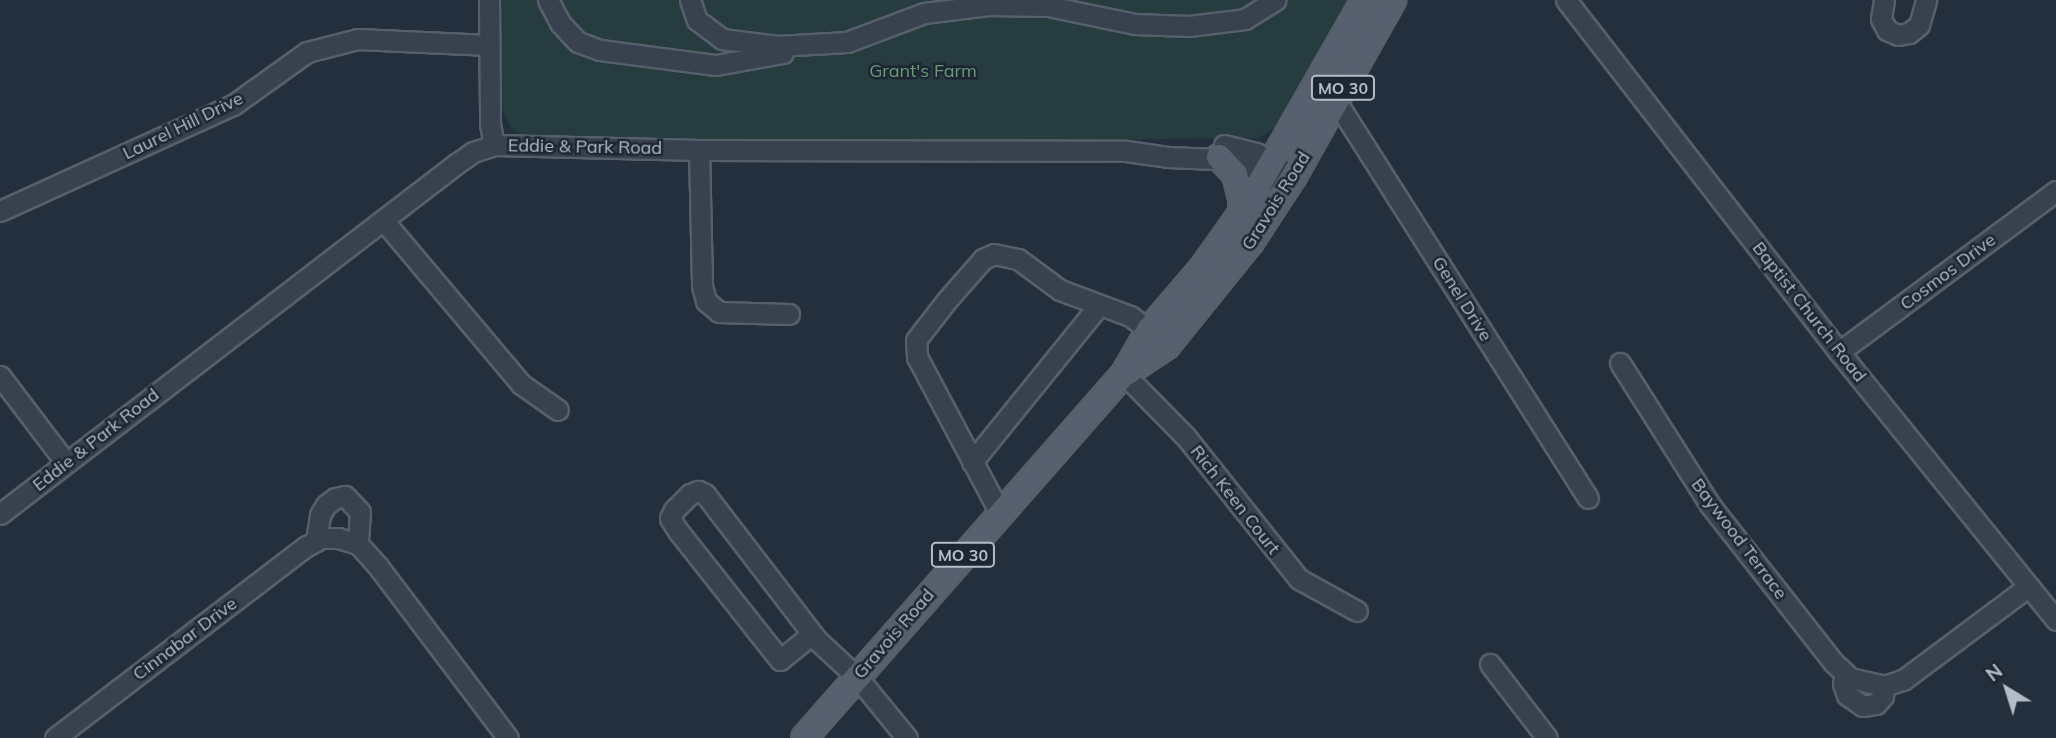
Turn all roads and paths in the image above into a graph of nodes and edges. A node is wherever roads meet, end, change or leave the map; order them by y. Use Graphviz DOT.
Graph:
graph roads {
  1 [pos="489,0"];
  2 [pos="548,0"];
  3 [pos="690,0"];
  4 [pos="1275,0"];
  5 [pos="1364,0"];
  6 [pos="1392,0"];
  7 [pos="1566,0"];
  8 [pos="1884,0"];
  9 [pos="1926,0"];
  10 [pos="846,42"];
  11 [pos="489,45"];
  12 [pos="1336,101"];
  13 [pos="494,145"];
  14 [pos="699,150"];
  15 [pos="1126,151"];
  16 [pos="1219,157"];
  17 [pos="1268,169"];
  18 [pos="1290,183"];
  19 [pos="2056,191"];
  20 [pos="0,211"];
  21 [pos="1241,213"];
  22 [pos="383,220"];
  23 [pos="1099,305"];
  24 [pos="789,314"];
  25 [pos="1149,330"];
  26 [pos="1839,352"];
  27 [pos="1620,363"];
  28 [pos="1124,374"];
  29 [pos="0,376"];
  30 [pos="558,410"];
  31 [pos="972,462"];
  32 [pos="66,463"];
  33 [pos="1588,498"];
  34 [pos="1000,513"];
  35 [pos="0,514"];
  36 [pos="316,541"];
  37 [pos="358,544"];
  38 [pos="2029,586"];
  39 [pos="2049,599"];
  40 [pos="1357,611"];
  41 [pos="2056,620"];
  42 [pos="811,634"];
  43 [pos="1490,664"];
  44 [pos="857,677"];
  45 [pos="55,738"];
  46 [pos="508,738"];
  47 [pos="804,738"];
  48 [pos="907,738"];
  49 [pos="1547,738"];
  1 -- 11 [label="street"];
  2 -- 10 [label="street"];
  3 -- 10 [label="street"];
  4 -- 10 [label="street"];
  5 -- 17 [label="main road, Gravois Road / MO 30"];
  6 -- 12 [label="main road, Gravois Road / MO 30"];
  7 -- 26 [label="street, Baptist Church Road"];
  8 -- 9 [label="street"];
  11 -- 13 [label="street"];
  11 -- 20 [label="street, Laurel Hill Drive"];
  12 -- 18 [label="main road, Gravois Road / MO 30"];
  12 -- 33 [label="street, Genel Drive"];
  13 -- 14 [label="street, Eddie & Park Road"];
  13 -- 22 [label="street, Eddie & Park Road"];
  14 -- 15 [label="street, Eddie & Park Road"];
  14 -- 24 [label="street"];
  15 -- 16 [label="street, Eddie & Park Road"];
  15 -- 17 [label="street, Eddie & Park Road"];
  16 -- 17 [label="street, Eddie & Park Road"];
  16 -- 21 [label="main road"];
  17 -- 18 [label="street, Eddie & Park Road"];
  17 -- 21 [label="main road, Gravois Road / MO 30"];
  18 -- 28 [label="main road, Gravois Road / MO 30"];
  19 -- 26 [label="street, Cosmos Drive"];
  21 -- 25 [label="main road, Gravois Road / MO 30"];
  22 -- 30 [label="street"];
  22 -- 32 [label="street, Eddie & Park Road"];
  23 -- 25 [label="street"];
  23 -- 31 [label="street"];
  23 -- 31 [label="street"];
  25 -- 28 [label="main road, Gravois Road / MO 30"];
  26 -- 38 [label="street, Baptist Church Road"];
  27 -- 38 [label="street, Baywood Terrace"];
  28 -- 34 [label="main road, Gravois Road / MO 30"];
  28 -- 40 [label="street, Rich Keen Court"];
  29 -- 32 [label="street"];
  31 -- 34 [label="street"];
  32 -- 35 [label="street, Eddie & Park Road"];
  34 -- 44 [label="main road, Gravois Road / MO 30"];
  36 -- 37 [label="street, Cinnabar Drive"];
  36 -- 37 [label="street"];
  36 -- 45 [label="street, Cinnabar Drive"];
  37 -- 46 [label="street"];
  38 -- 39 [label="street, Baptist Church Road"];
  39 -- 41 [label="street, Baptist Church Road"];
  42 -- 42 [label="street"];
  42 -- 44 [label="street"];
  43 -- 49 [label="street"];
  44 -- 47 [label="main road, Gravois Road / MO 30"];
  44 -- 48 [label="street"];
}
